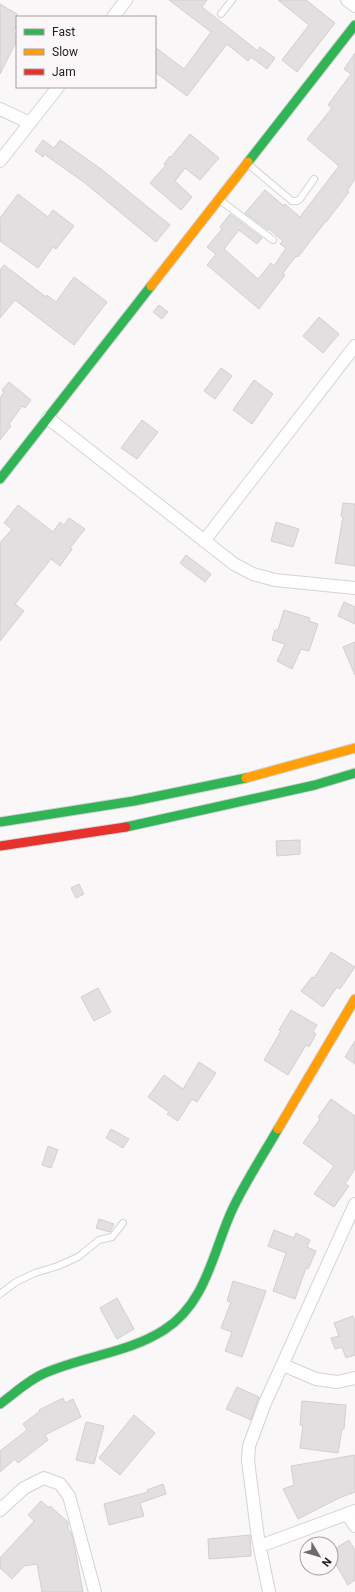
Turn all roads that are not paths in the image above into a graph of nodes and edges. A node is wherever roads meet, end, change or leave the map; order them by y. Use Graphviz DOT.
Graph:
graph roads {
  1 [pos="126,0"];
  2 [pos="232,0"];
  3 [pos="347,0"];
  4 [pos="355,6"];
  5 [pos="221,14"];
  6 [pos="113,16"];
  7 [pos="355,25"];
  8 [pos="57,88"];
  9 [pos="0,109"];
  10 [pos="30,123"];
  11 [pos="0,162"];
  12 [pos="247,163"];
  13 [pos="314,179"];
  14 [pos="218,199"];
  15 [pos="273,240"];
  16 [pos="355,346"];
  17 [pos="48,418"];
  18 [pos="0,479"];
  19 [pos="204,541"];
  20 [pos="355,588"];
  21 [pos="355,748"];
  22 [pos="355,773"];
  23 [pos="0,822"];
  24 [pos="0,846"];
  25 [pos="355,998"];
  26 [pos="355,1204"];
  27 [pos="123,1223"];
  28 [pos="0,1294"];
  29 [pos="283,1365"];
  30 [pos="355,1378"];
  31 [pos="0,1404"];
  32 [pos="0,1510"];
  33 [pos="351,1512"];
  34 [pos="355,1526"];
  35 [pos="260,1546"];
  36 [pos="95,1592"];
  37 [pos="269,1592"];
  1 -- 6 [label="street"];
  2 -- 5 [label="lane"];
  3 -- 4 [label="street"];
  7 -- 12 [label="street"];
  8 -- 10 [label="street"];
  9 -- 10 [label="street"];
  10 -- 11 [label="street"];
  12 -- 13 [label="lane"];
  12 -- 14 [label="street"];
  14 -- 15 [label="lane"];
  14 -- 17 [label="street"];
  16 -- 19 [label="street"];
  17 -- 18 [label="street"];
  17 -- 19 [label="street"];
  19 -- 20 [label="street"];
  21 -- 23 [label="street"];
  22 -- 24 [label="street"];
  25 -- 31 [label="street"];
  26 -- 29 [label="street"];
  27 -- 28 [label="lane"];
  29 -- 30 [label="street"];
  29 -- 35 [label="street"];
  32 -- 36 [label="street"];
  33 -- 34 [label="street"];
  33 -- 35 [label="street"];
  35 -- 37 [label="street"];
}
